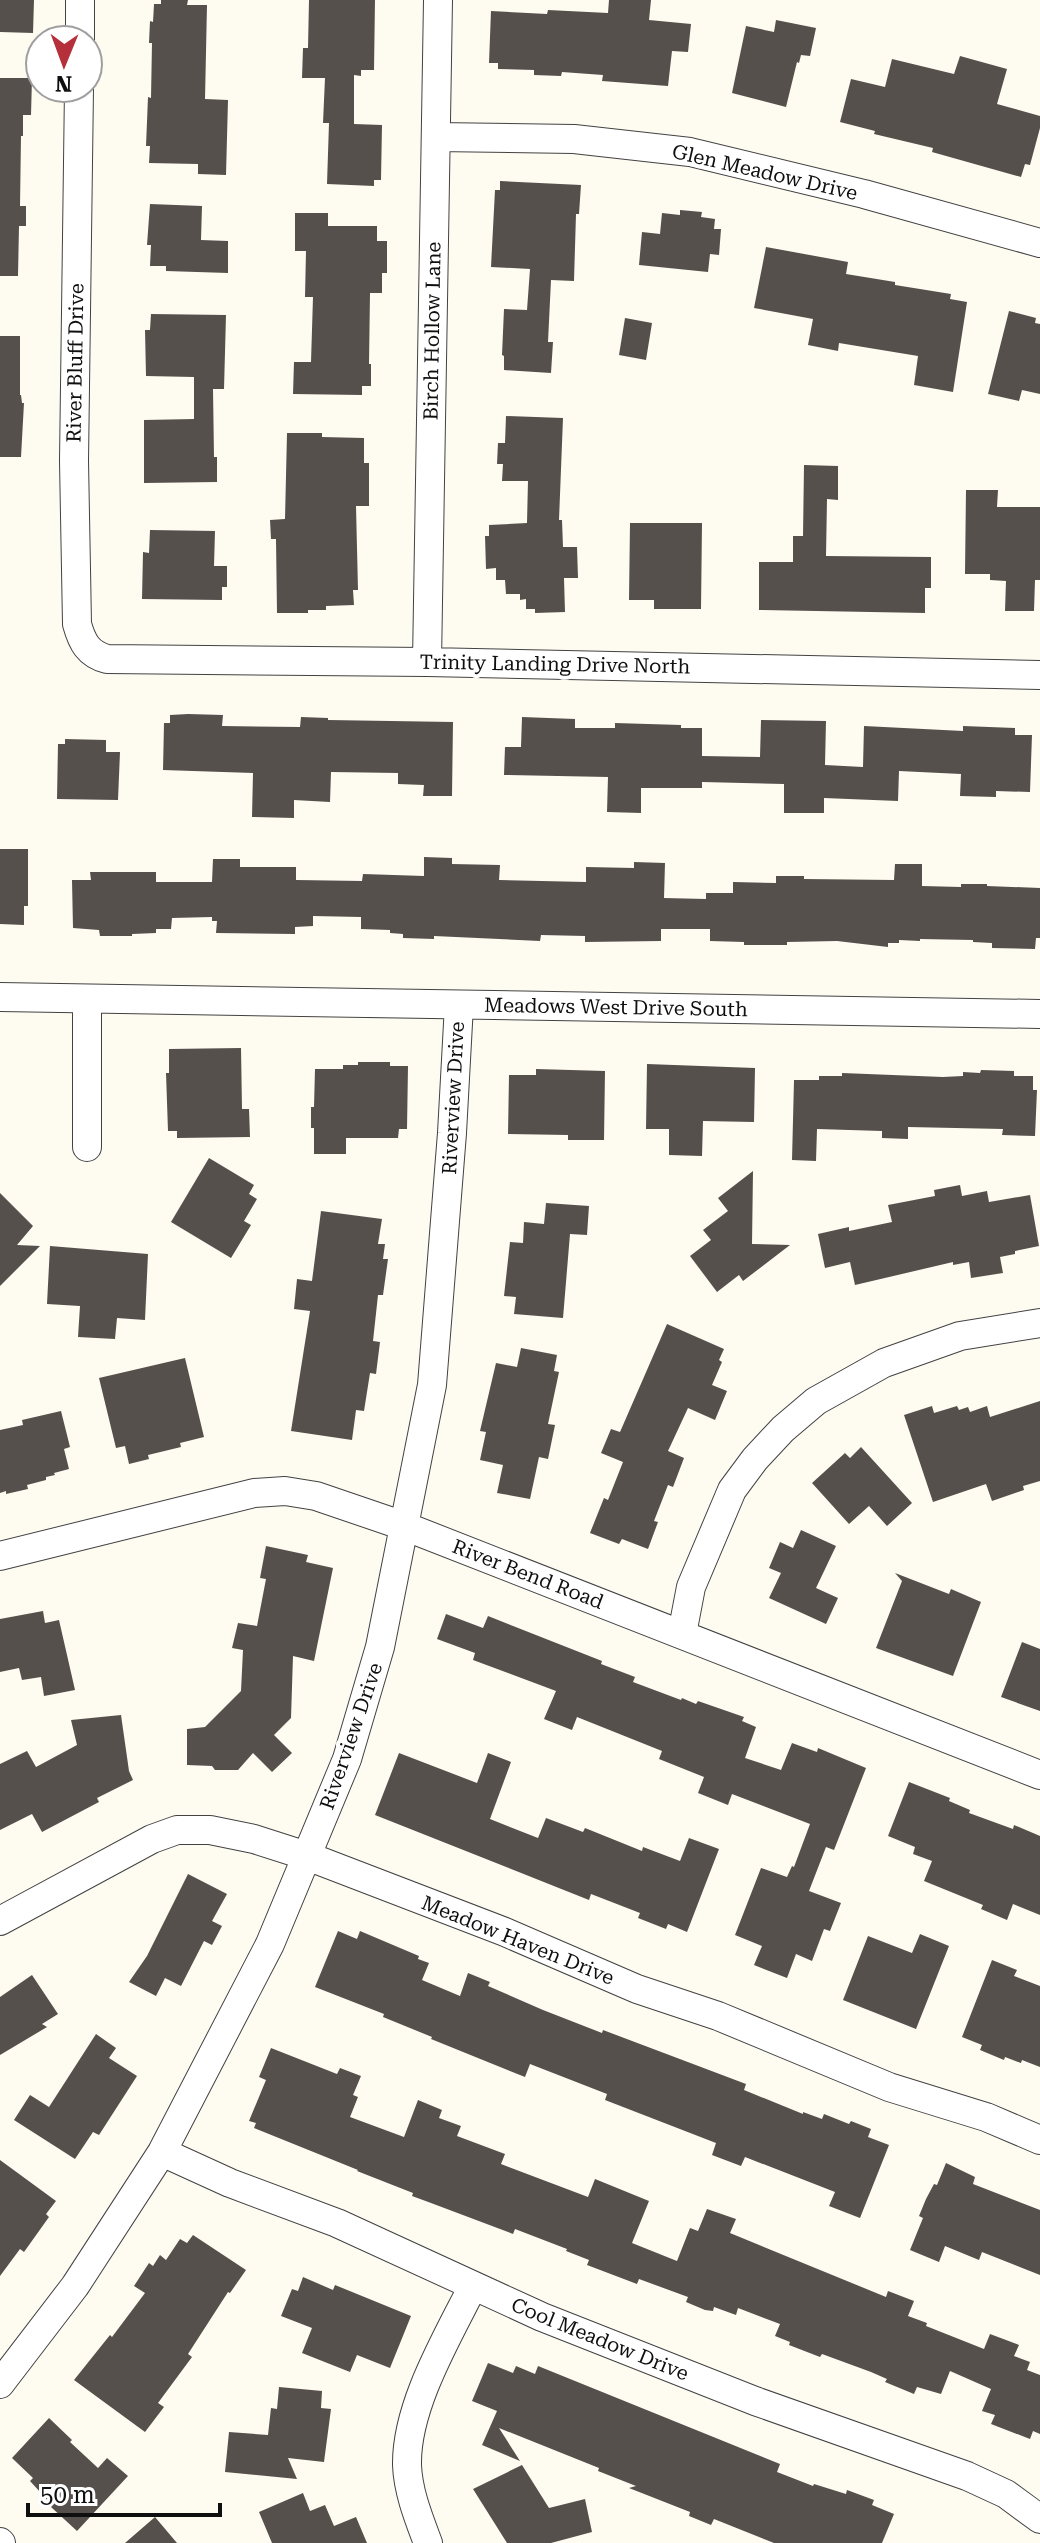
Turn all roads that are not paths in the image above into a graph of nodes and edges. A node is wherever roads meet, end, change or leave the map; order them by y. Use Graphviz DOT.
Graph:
graph roads {
  1 [pos="80,0"];
  2 [pos="438,0"];
  3 [pos="80,24"];
  4 [pos="79,104"];
  5 [pos="436,137"];
  6 [pos="1040,243"];
  7 [pos="81,637"];
  8 [pos="427,662"];
  9 [pos="1040,675"];
  10 [pos="0,997"];
  11 [pos="87,999"];
  12 [pos="459,1005"];
  13 [pos="1040,1014"];
  14 [pos="87,1147"];
  15 [pos="1040,1323"];
  16 [pos="404,1526"];
  17 [pos="0,1556"];
  18 [pos="682,1634"];
  19 [pos="1040,1775"];
  20 [pos="307,1856"];
  21 [pos="0,1921"];
  22 [pos="1040,2140"];
  23 [pos="162,2152"];
  24 [pos="473,2286"];
  25 [pos="0,2384"];
  26 [pos="1040,2519"];
  27 [pos="428,2543"];
  1 -- 3 [label="street"];
  2 -- 5 [label="street, Birch Hollow Lane"];
  4 -- 7 [label="street, River Bluff Drive"];
  5 -- 6 [label="street, Glen Meadow Drive"];
  5 -- 8 [label="street, Birch Hollow Lane"];
  7 -- 8 [label="street, Trinity Landing Drive North"];
  8 -- 9 [label="street, Trinity Landing Drive North"];
  10 -- 11 [label="street, Meadows West Drive South"];
  11 -- 12 [label="street, Meadows West Drive South"];
  11 -- 14 [label="street"];
  12 -- 13 [label="street, Meadows West Drive South"];
  12 -- 16 [label="street, Riverview Drive"];
  15 -- 18 [label="street"];
  16 -- 17 [label="street, River Bend Road"];
  16 -- 18 [label="street, River Bend Road"];
  16 -- 20 [label="street, Riverview Drive"];
  18 -- 19 [label="street, River Bend Road"];
  20 -- 21 [label="street, Meadow Haven Drive"];
  20 -- 22 [label="street, Meadow Haven Drive"];
  20 -- 23 [label="street, Riverview Drive"];
  23 -- 24 [label="street, Cool Meadow Drive"];
  23 -- 25 [label="street, Riverview Drive"];
  24 -- 26 [label="street, Cool Meadow Drive"];
  24 -- 27 [label="street"];
}
